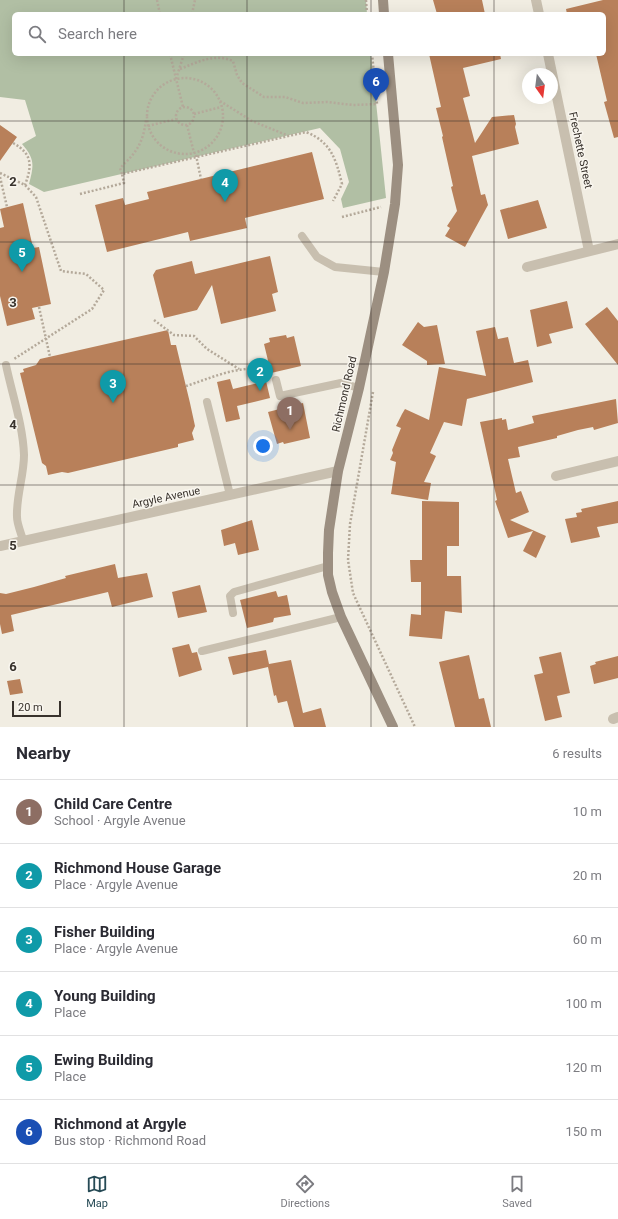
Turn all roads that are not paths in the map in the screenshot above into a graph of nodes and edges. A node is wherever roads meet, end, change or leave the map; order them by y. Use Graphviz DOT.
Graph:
graph roads {
  1 [pos="383,0"];
  2 [pos="536,0"];
  3 [pos="384,12"];
  4 [pos="539,12"];
  5 [pos="388,56"];
  6 [pos="548,56"];
  7 [pos="302,236"];
  8 [pos="618,247"];
  9 [pos="589,251"];
  10 [pos="527,267"];
  11 [pos="384,272"];
  12 [pos="6,365"];
  13 [pos="276,380"];
  14 [pos="359,388"];
  15 [pos="207,402"];
  16 [pos="618,461"];
  17 [pos="338,471"];
  18 [pos="556,476"];
  19 [pos="230,495"];
  20 [pos="22,540"];
  21 [pos="0,546"];
  22 [pos="328,566"];
  23 [pos="233,613"];
  24 [pos="341,617"];
  25 [pos="202,651"];
  26 [pos="393,727"];
  1 -- 3 [label="main road"];
  2 -- 4 [label="street"];
  5 -- 11 [label="main road, Richmond Road"];
  6 -- 9 [label="street, Frechette Street"];
  7 -- 11 [label="lane"];
  8 -- 9 [label="street"];
  9 -- 10 [label="street"];
  11 -- 14 [label="main road, Richmond Road"];
  12 -- 20 [label="lane"];
  13 -- 14 [label="lane"];
  14 -- 17 [label="main road, Richmond Road"];
  15 -- 19 [label="lane"];
  16 -- 18 [label="street"];
  17 -- 19 [label="street, Argyle Avenue"];
  17 -- 22 [label="main road, Richmond Road"];
  19 -- 20 [label="street, Argyle Avenue"];
  20 -- 21 [label="street, Argyle Avenue"];
  22 -- 23 [label="lane"];
  22 -- 24 [label="main road, Richmond Road"];
  24 -- 25 [label="lane"];
  24 -- 26 [label="main road, Richmond Road"];
}
